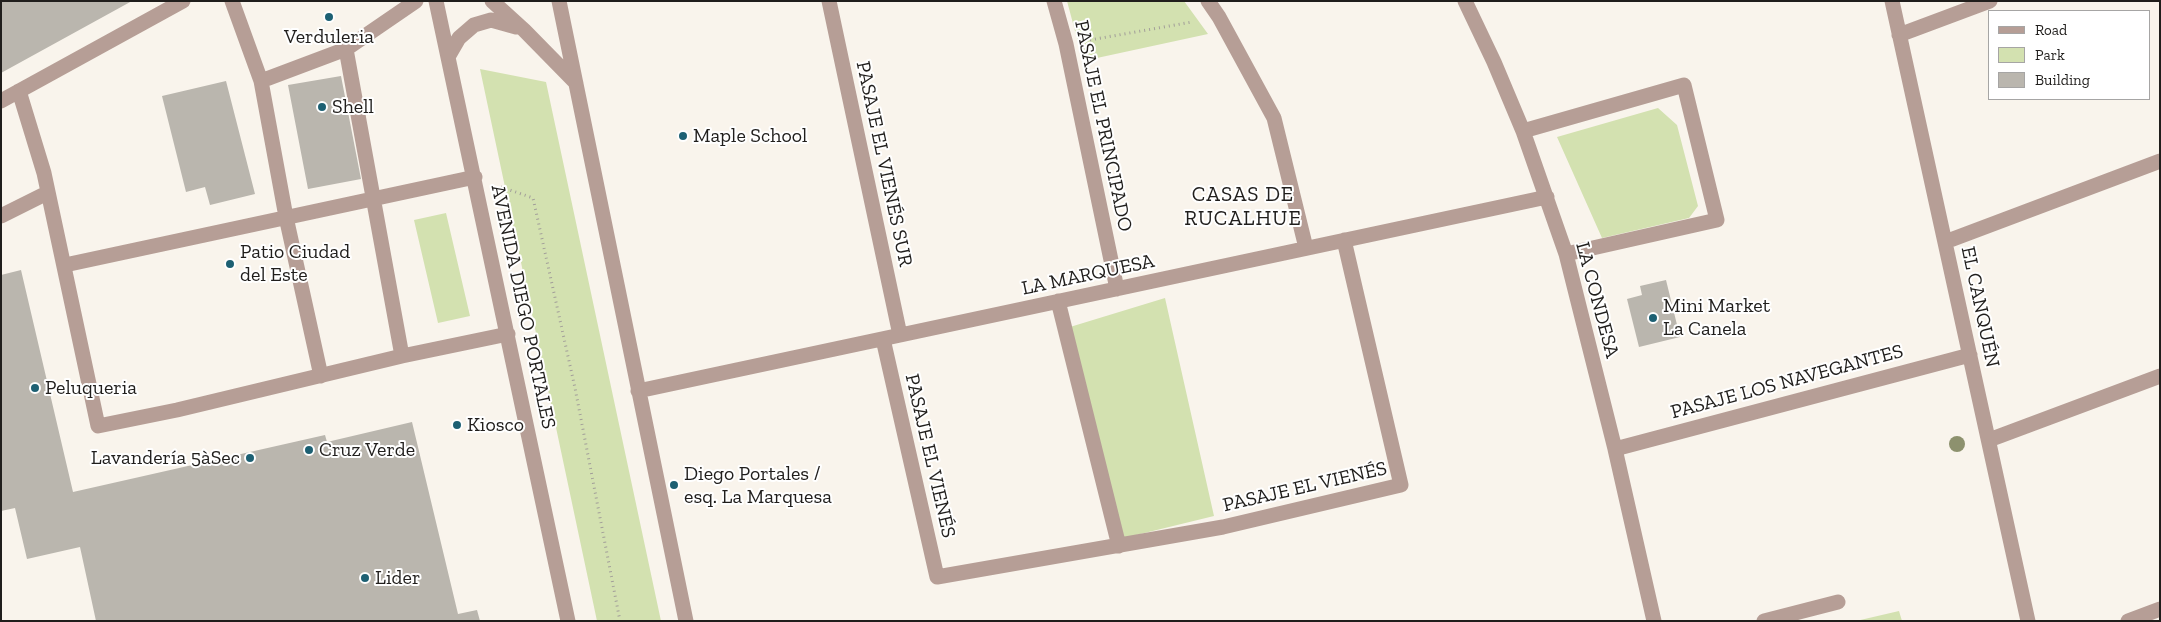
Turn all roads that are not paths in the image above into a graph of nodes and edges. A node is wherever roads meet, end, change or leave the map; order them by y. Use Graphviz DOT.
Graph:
graph roads {
  1 [pos="183,1"];
  2 [pos="232,1"];
  3 [pos="416,1"];
  4 [pos="436,1"];
  5 [pos="492,1"];
  6 [pos="559,1"];
  7 [pos="829,1"];
  8 [pos="1054,1"];
  9 [pos="1208,1"];
  10 [pos="1465,1"];
  11 [pos="1892,1"];
  12 [pos="1990,1"];
  13 [pos="524,30"];
  14 [pos="1900,35"];
  15 [pos="346,49"];
  16 [pos="448,57"];
  17 [pos="261,81"];
  18 [pos="576,83"];
  19 [pos="19,91"];
  20 [pos="1,101"];
  21 [pos="1523,131"];
  22 [pos="2160,161"];
  23 [pos="476,179"];
  24 [pos="47,193"];
  25 [pos="1546,197"];
  26 [pos="374,199"];
  27 [pos="1,216"];
  28 [pos="286,217"];
  29 [pos="1344,240"];
  30 [pos="1945,242"];
  31 [pos="1306,248"];
  32 [pos="1566,254"];
  33 [pos="65,265"];
  34 [pos="1117,289"];
  35 [pos="1058,301"];
  36 [pos="508,334"];
  37 [pos="900,335"];
  38 [pos="883,339"];
  39 [pos="1970,354"];
  40 [pos="402,356"];
  41 [pos="321,376"];
  42 [pos="2160,376"];
  43 [pos="638,391"];
  44 [pos="1989,440"];
  45 [pos="1615,449"];
  46 [pos="1119,546"];
  47 [pos="1838,602"];
  48 [pos="2160,609"];
  49 [pos="568,621"];
  50 [pos="686,621"];
  51 [pos="1654,621"];
  52 [pos="1764,621"];
  53 [pos="2028,621"];
  54 [pos="2128,621"];
  1 -- 19 [label="street"];
  2 -- 17 [label="street"];
  3 -- 15 [label="street"];
  4 -- 16 [label="street, AVENIDA DIEGO PORTALES"];
  5 -- 13 [label="street"];
  6 -- 18 [label="street"];
  7 -- 37 [label="street, PASAJE EL VIENÉS SUR"];
  8 -- 34 [label="street, PASAJE EL PRINCIPADO"];
  9 -- 31 [label="street"];
  10 -- 21 [label="street, LA CONDESA"];
  11 -- 14 [label="street, EL CANQUÉN"];
  12 -- 14 [label="street"];
  13 -- 16 [label="street"];
  13 -- 18 [label="street"];
  14 -- 30 [label="street, EL CANQUÉN"];
  15 -- 17 [label="street"];
  15 -- 26 [label="street"];
  16 -- 23 [label="street, AVENIDA DIEGO PORTALES"];
  17 -- 28 [label="street"];
  18 -- 43 [label="street"];
  19 -- 20 [label="street"];
  19 -- 24 [label="street"];
  21 -- 25 [label="street, LA CONDESA"];
  21 -- 32 [label="street"];
  22 -- 30 [label="street"];
  23 -- 26 [label="street"];
  23 -- 36 [label="street, AVENIDA DIEGO PORTALES"];
  24 -- 27 [label="street"];
  24 -- 33 [label="street"];
  25 -- 29 [label="street, LA MARQUESA"];
  25 -- 32 [label="street, LA CONDESA"];
  26 -- 28 [label="street"];
  26 -- 40 [label="street"];
  28 -- 33 [label="street"];
  28 -- 41 [label="street"];
  29 -- 31 [label="street, LA MARQUESA"];
  29 -- 46 [label="street, PASAJE EL VIENÉS"];
  30 -- 39 [label="street, EL CANQUÉN"];
  31 -- 34 [label="street, LA MARQUESA"];
  32 -- 45 [label="street, LA CONDESA"];
  33 -- 41 [label="street"];
  34 -- 35 [label="street, LA MARQUESA"];
  35 -- 37 [label="street, LA MARQUESA"];
  35 -- 46 [label="street"];
  36 -- 40 [label="street"];
  36 -- 49 [label="street, AVENIDA DIEGO PORTALES"];
  37 -- 38 [label="street, LA MARQUESA"];
  38 -- 43 [label="street, LA MARQUESA"];
  38 -- 46 [label="street, PASAJE EL VIENÉS"];
  39 -- 44 [label="street, EL CANQUÉN"];
  39 -- 45 [label="street, PASAJE LOS NAVEGANTES"];
  40 -- 41 [label="street"];
  42 -- 44 [label="street"];
  43 -- 50 [label="street"];
  44 -- 53 [label="street, EL CANQUÉN"];
  45 -- 51 [label="street, LA CONDESA"];
  47 -- 52 [label="street"];
  48 -- 54 [label="street"];
}
